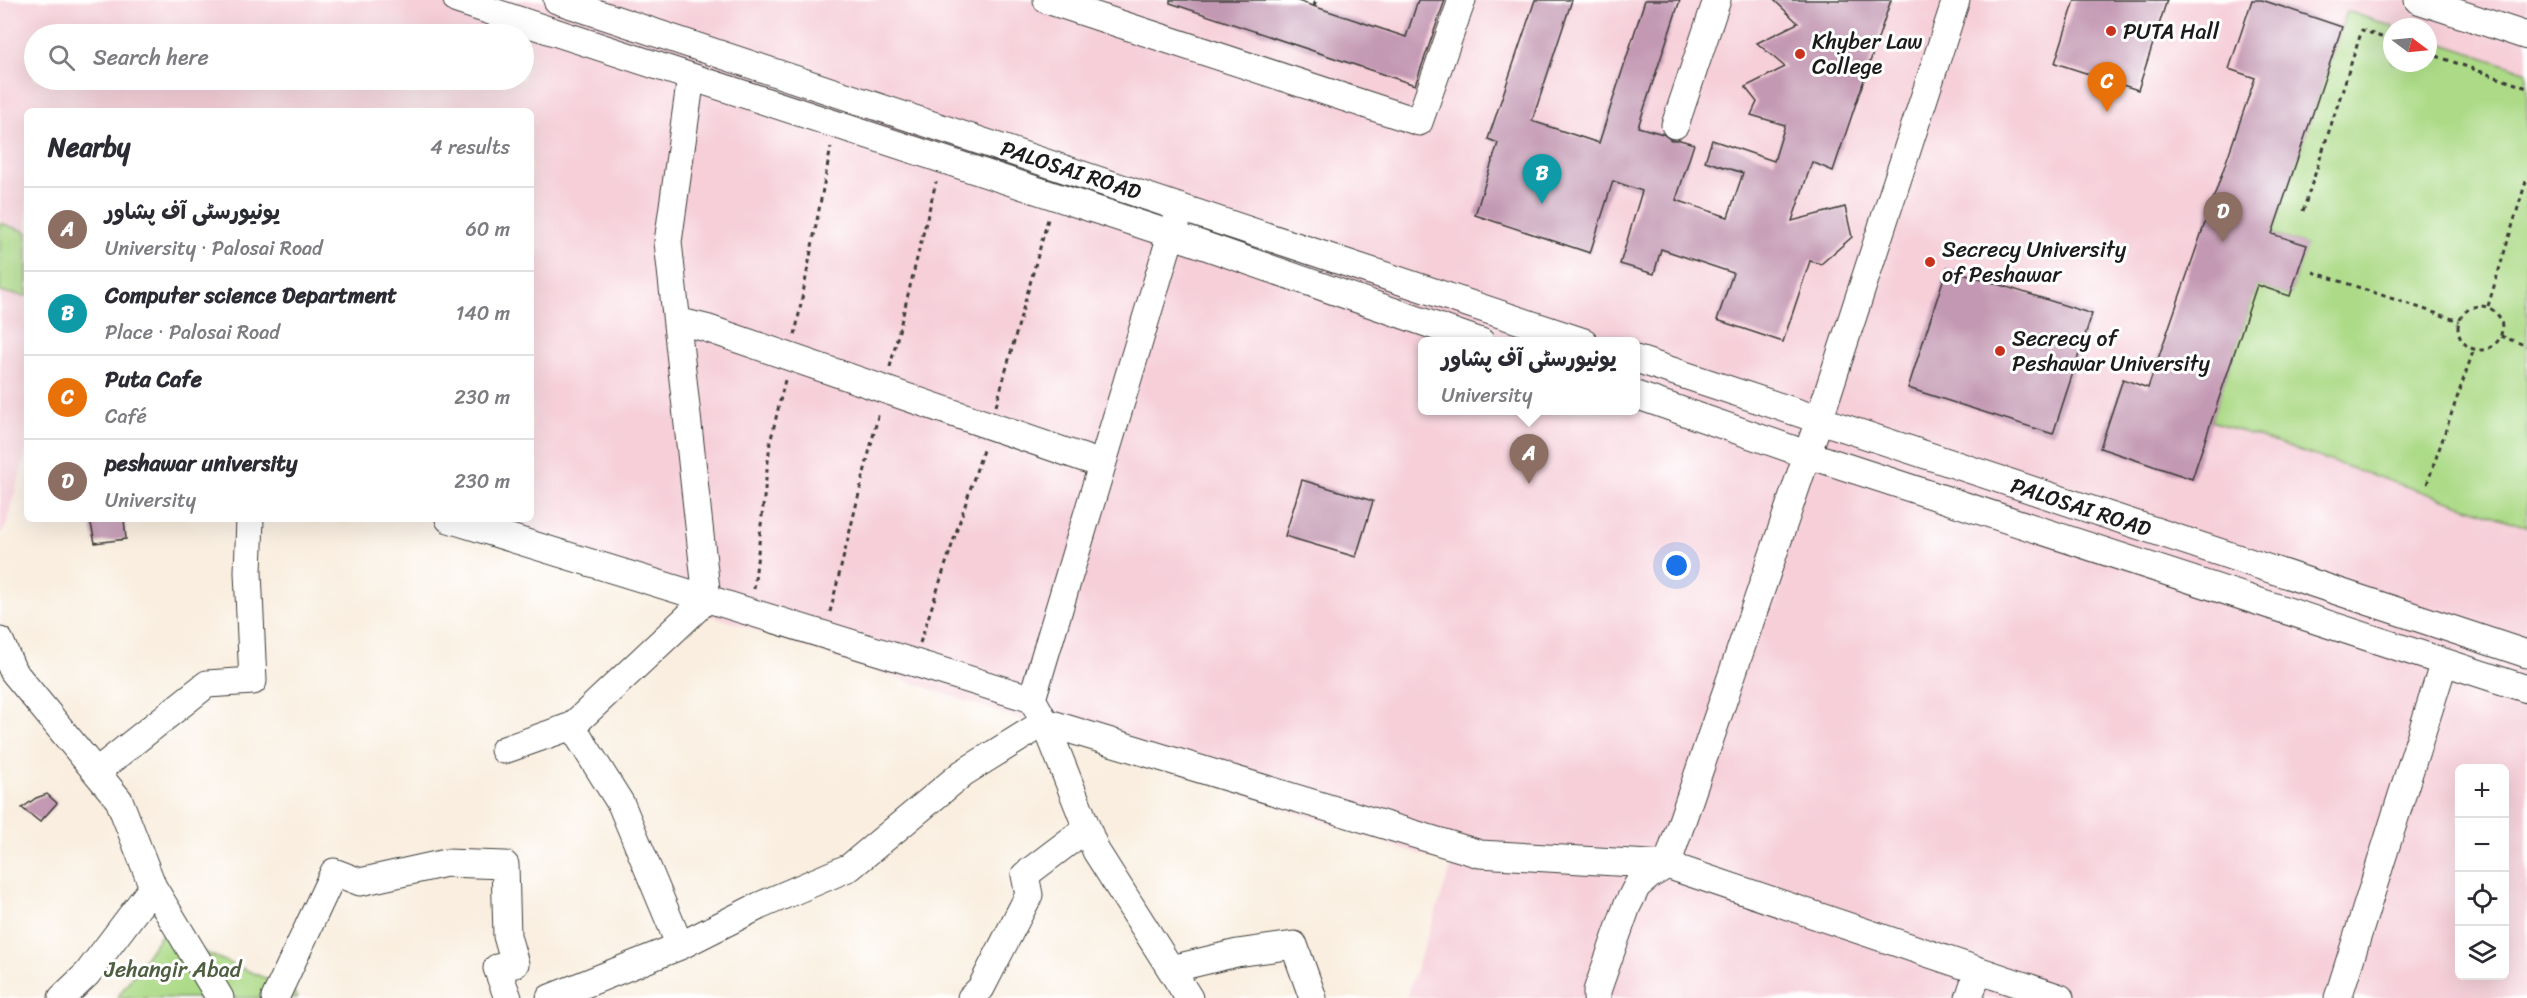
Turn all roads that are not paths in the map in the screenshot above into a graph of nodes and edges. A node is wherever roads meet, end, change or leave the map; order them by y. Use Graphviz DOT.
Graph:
graph roads {
  1 [pos="457,0"];
  2 [pos="557,0"];
  3 [pos="1047,0"];
  4 [pos="1461,0"];
  5 [pos="1717,0"];
  6 [pos="1956,0"];
  7 [pos="2418,0"];
  8 [pos="530,24"];
  9 [pos="534,25"];
  10 [pos="2527,36"];
  11 [pos="691,77"];
  12 [pos="810,84"];
  13 [pos="799,112"];
  14 [pos="1675,126"];
  15 [pos="1183,208"];
  16 [pos="1171,235"];
  17 [pos="677,321"];
  18 [pos="1467,337"];
  19 [pos="1569,337"];
  20 [pos="1640,361"];
  21 [pos="1640,397"];
  22 [pos="1819,420"];
  23 [pos="1806,454"];
  24 [pos="1101,464"];
  25 [pos="250,522"];
  26 [pos="459,522"];
  27 [pos="707,598"];
  28 [pos="0,641"];
  29 [pos="2527,654"];
  30 [pos="2444,662"];
  31 [pos="6,680"];
  32 [pos="2527,689"];
  33 [pos="1038,710"];
  34 [pos="572,726"];
  35 [pos="504,750"];
  36 [pos="96,772"];
  37 [pos="1087,828"];
  38 [pos="1667,866"];
  39 [pos="153,887"];
  40 [pos="680,946"];
  41 [pos="1171,969"];
  42 [pos="1978,971"];
  43 [pos="62,998"];
  44 [pos="220,998"];
  45 [pos="275,998"];
  46 [pos="508,998"];
  47 [pos="550,998"];
  48 [pos="971,998"];
  49 [pos="1189,998"];
  50 [pos="1313,998"];
  51 [pos="1597,998"];
  52 [pos="1969,998"];
  53 [pos="2060,998"];
  54 [pos="2338,998"];
  1 -- 8 [label="street"];
  2 -- 12 [label="street, PALOSAI ROAD"];
  3 -- 4 [label="street"];
  5 -- 14 [label="street"];
  6 -- 22 [label="street"];
  7 -- 10 [label="street"];
  9 -- 11 [label="street"];
  11 -- 13 [label="street"];
  11 -- 17 [label="street"];
  12 -- 13 [label="street"];
  12 -- 15 [label="street, PALOSAI ROAD"];
  13 -- 16 [label="street"];
  15 -- 16 [label="street"];
  15 -- 19 [label="street, PALOSAI ROAD"];
  16 -- 18 [label="street"];
  16 -- 24 [label="street"];
  17 -- 24 [label="street"];
  17 -- 27 [label="street"];
  20 -- 22 [label="street, PALOSAI ROAD"];
  21 -- 23 [label="street"];
  22 -- 23 [label="street"];
  22 -- 29 [label="street, PALOSAI ROAD"];
  23 -- 30 [label="street"];
  23 -- 38 [label="street"];
  24 -- 33 [label="street"];
  25 -- 36 [label="street"];
  26 -- 27 [label="street"];
  27 -- 33 [label="street"];
  27 -- 34 [label="street"];
  28 -- 31 [label="street"];
  30 -- 32 [label="street"];
  30 -- 54 [label="street"];
  31 -- 36 [label="street"];
  33 -- 37 [label="street"];
  33 -- 38 [label="street"];
  33 -- 40 [label="street"];
  34 -- 35 [label="street"];
  34 -- 40 [label="street"];
  36 -- 39 [label="street"];
  37 -- 41 [label="street"];
  37 -- 48 [label="street"];
  38 -- 42 [label="street"];
  38 -- 51 [label="street"];
  39 -- 43 [label="street"];
  39 -- 44 [label="street"];
  40 -- 47 [label="street"];
  41 -- 49 [label="street"];
  41 -- 50 [label="street"];
  42 -- 52 [label="street"];
  42 -- 53 [label="street"];
  45 -- 46 [label="street"];
}
